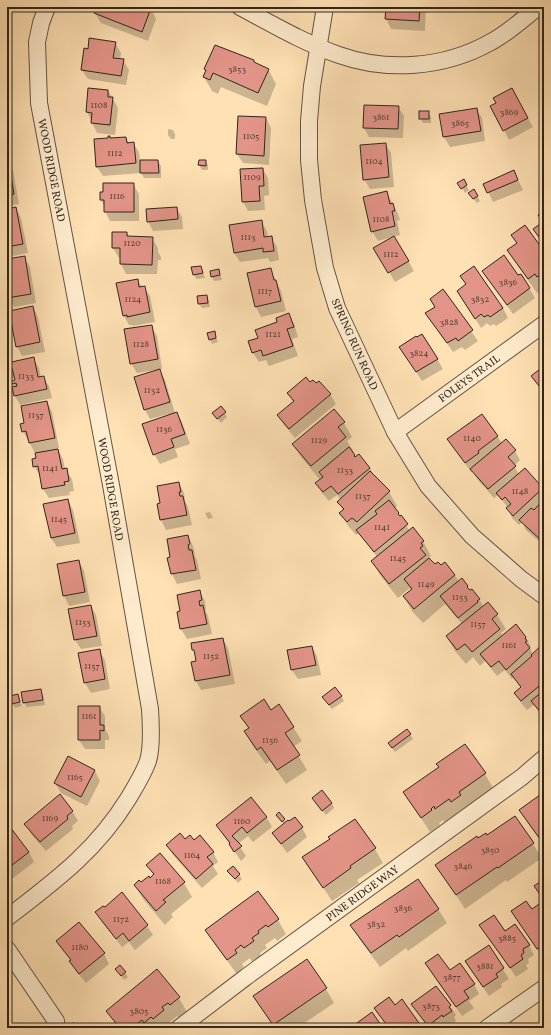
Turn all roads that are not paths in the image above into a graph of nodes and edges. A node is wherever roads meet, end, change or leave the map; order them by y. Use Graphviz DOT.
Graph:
graph roads {
  1 [pos="47,7"];
  2 [pos="240,7"];
  3 [pos="325,7"];
  4 [pos="538,7"];
  5 [pos="319,46"];
  6 [pos="544,324"];
  7 [pos="395,432"];
  8 [pos="544,596"];
  9 [pos="544,758"];
  10 [pos="7,918"];
  11 [pos="7,949"];
  12 [pos="544,988"];
  13 [pos="56,1021"];
  14 [pos="179,1028"];
  15 [pos="487,1028"];
  1 -- 10 [label="street, WOOD RIDGE ROAD"];
  2 -- 5 [label="street"];
  3 -- 5 [label="street, SPRING RUN ROAD"];
  4 -- 5 [label="street"];
  5 -- 7 [label="street, SPRING RUN ROAD"];
  6 -- 7 [label="street, FOLEYS TRAIL"];
  7 -- 8 [label="street, SPRING RUN ROAD"];
  9 -- 14 [label="street, PINE RIDGE WAY"];
  11 -- 13 [label="street"];
  12 -- 15 [label="street"];
}
